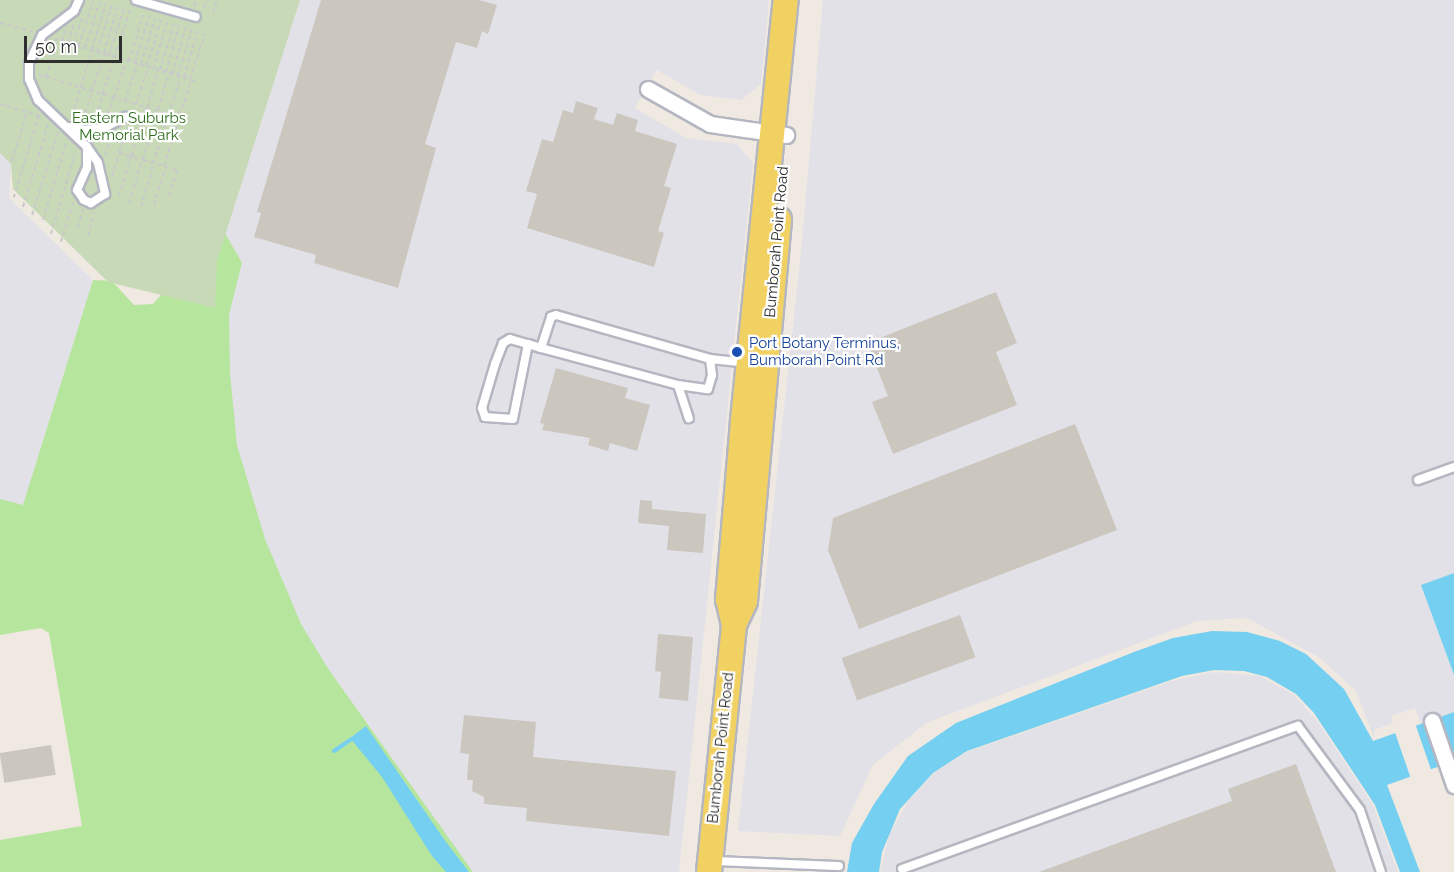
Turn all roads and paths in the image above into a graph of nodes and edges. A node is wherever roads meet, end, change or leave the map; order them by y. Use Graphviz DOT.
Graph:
graph roads {
  1 [pos="136,0"];
  2 [pos="196,0"];
  3 [pos="207,0"];
  4 [pos="217,0"];
  5 [pos="786,0"];
  6 [pos="802,0"];
  7 [pos="83,1"];
  8 [pos="93,1"];
  9 [pos="100,1"];
  10 [pos="106,3"];
  11 [pos="112,5"];
  12 [pos="194,6"];
  13 [pos="118,7"];
  14 [pos="124,8"];
  15 [pos="204,8"];
  16 [pos="130,10"];
  17 [pos="213,13"];
  18 [pos="143,15"];
  19 [pos="149,16"];
  20 [pos="76,17"];
  21 [pos="196,17"];
  22 [pos="155,18"];
  23 [pos="161,20"];
  24 [pos="167,22"];
  25 [pos="0,23"];
  26 [pos="174,24"];
  27 [pos="67,25"];
  28 [pos="179,25"];
  29 [pos="186,27"];
  30 [pos="192,29"];
  31 [pos="198,31"];
  32 [pos="36,33"];
  33 [pos="205,33"];
  34 [pos="48,37"];
  35 [pos="57,40"];
  36 [pos="62,41"];
  37 [pos="68,43"];
  38 [pos="74,45"];
  39 [pos="80,46"];
  40 [pos="85,48"];
  41 [pos="92,50"];
  42 [pos="97,52"];
  43 [pos="104,54"];
  44 [pos="110,56"];
  45 [pos="115,57"];
  46 [pos="127,61"];
  47 [pos="137,64"];
  48 [pos="147,67"];
  49 [pos="153,69"];
  50 [pos="159,71"];
  51 [pos="33,73"];
  52 [pos="169,73"];
  53 [pos="46,77"];
  54 [pos="181,77"];
  55 [pos="191,80"];
  56 [pos="196,81"];
  57 [pos="81,88"];
  58 [pos="648,89"];
  59 [pos="92,91"];
  60 [pos="103,94"];
  61 [pos="114,98"];
  62 [pos="125,101"];
  63 [pos="0,104"];
  64 [pos="136,104"];
  65 [pos="147,107"];
  66 [pos="158,111"];
  67 [pos="27,112"];
  68 [pos="169,114"];
  69 [pos="180,117"];
  70 [pos="107,118"];
  71 [pos="128,118"];
  72 [pos="184,119"];
  73 [pos="94,122"];
  74 [pos="82,123"];
  75 [pos="48,124"];
  76 [pos="69,124"];
  77 [pos="58,132"];
  78 [pos="778,134"];
  79 [pos="67,139"];
  80 [pos="109,144"];
  81 [pos="87,147"];
  82 [pos="75,153"];
  83 [pos="119,153"];
  84 [pos="131,156"];
  85 [pos="104,160"];
  86 [pos="142,160"];
  87 [pos="12,162"];
  88 [pos="154,163"];
  89 [pos="165,166"];
  90 [pos="111,182"];
  91 [pos="118,196"];
  92 [pos="14,197"];
  93 [pos="168,199"];
  94 [pos="73,202"];
  95 [pos="129,203"];
  96 [pos="154,205"];
  97 [pos="23,207"];
  98 [pos="96,207"];
  99 [pos="141,207"];
  100 [pos="83,208"];
  101 [pos="33,215"];
  102 [pos="43,220"];
  103 [pos="78,227"];
  104 [pos="51,234"];
  105 [pos="88,236"];
  106 [pos="61,242"];
  107 [pos="528,344"];
  108 [pos="541,348"];
  109 [pos="710,359"];
  110 [pos="748,363"];
  111 [pos="678,385"];
  112 [pos="689,418"];
  113 [pos="752,421"];
  114 [pos="1454,467"];
  115 [pos="1418,480"];
  116 [pos="1432,721"];
  117 [pos="1454,785"];
  118 [pos="709,866"];
  119 [pos="839,866"];
  120 [pos="893,868"];
  121 [pos="905,870"];
  122 [pos="1381,872"];
  1 -- 21 [label="lane"];
  2 -- 12 [label="path"];
  3 -- 15 [label="path"];
  4 -- 17 [label="path"];
  5 -- 78 [label="main road, Bumborah Point Road"];
  6 -- 78 [label="main road, Bumborah Point Road"];
  7 -- 38 [label="path"];
  7 -- 76 [label="lane"];
  8 -- 39 [label="path"];
  9 -- 40 [label="path"];
  10 -- 41 [label="path"];
  11 -- 42 [label="path"];
  13 -- 43 [label="path"];
  14 -- 44 [label="path"];
  16 -- 45 [label="path"];
  18 -- 46 [label="path"];
  19 -- 47 [label="path"];
  20 -- 37 [label="path"];
  22 -- 47 [label="path"];
  23 -- 48 [label="path"];
  24 -- 49 [label="path"];
  25 -- 32 [label="path"];
  26 -- 50 [label="path"];
  27 -- 36 [label="path"];
  28 -- 52 [label="path"];
  29 -- 52 [label="path"];
  30 -- 54 [label="path"];
  31 -- 54 [label="path"];
  33 -- 55 [label="path"];
  34 -- 35 [label="path"];
  35 -- 36 [label="path"];
  35 -- 53 [label="path"];
  36 -- 37 [label="path"];
  37 -- 38 [label="path"];
  38 -- 39 [label="path"];
  39 -- 40 [label="path"];
  40 -- 41 [label="path"];
  41 -- 42 [label="path"];
  41 -- 57 [label="path"];
  42 -- 43 [label="path"];
  43 -- 44 [label="path"];
  43 -- 59 [label="path"];
  44 -- 45 [label="path"];
  45 -- 46 [label="path"];
  45 -- 60 [label="path"];
  46 -- 47 [label="path"];
  46 -- 61 [label="path"];
  47 -- 48 [label="path"];
  47 -- 62 [label="path"];
  48 -- 49 [label="path"];
  48 -- 64 [label="path"];
  49 -- 50 [label="path"];
  50 -- 52 [label="path"];
  50 -- 65 [label="path"];
  51 -- 53 [label="path"];
  52 -- 54 [label="path"];
  52 -- 66 [label="path"];
  53 -- 57 [label="path"];
  54 -- 55 [label="path"];
  54 -- 68 [label="path"];
  55 -- 56 [label="path"];
  55 -- 69 [label="path"];
  57 -- 59 [label="path"];
  57 -- 76 [label="path"];
  58 -- 78 [label="street"];
  59 -- 60 [label="path"];
  59 -- 74 [label="path"];
  60 -- 61 [label="path"];
  60 -- 73 [label="path"];
  61 -- 62 [label="path"];
  61 -- 70 [label="path"];
  62 -- 64 [label="path"];
  63 -- 67 [label="path"];
  64 -- 65 [label="path"];
  65 -- 66 [label="path"];
  65 -- 84 [label="path"];
  66 -- 68 [label="path"];
  66 -- 86 [label="path"];
  67 -- 87 [label="path"];
  67 -- 92 [label="path"];
  68 -- 69 [label="path"];
  68 -- 88 [label="path"];
  69 -- 72 [label="path"];
  69 -- 89 [label="path"];
  71 -- 76 [label="lane"];
  71 -- 83 [label="path"];
  75 -- 97 [label="path"];
  76 -- 81 [label="lane"];
  77 -- 101 [label="path"];
  78 -- 110 [label="main road, Bumborah Point Road"];
  78 -- 113 [label="main road, Bumborah Point Road"];
  79 -- 102 [label="path"];
  80 -- 85 [label="path"];
  81 -- 81 [label="lane"];
  82 -- 104 [label="path"];
  83 -- 84 [label="path"];
  83 -- 90 [label="path"];
  84 -- 86 [label="path"];
  84 -- 91 [label="path"];
  86 -- 88 [label="path"];
  86 -- 95 [label="path"];
  88 -- 89 [label="path"];
  88 -- 99 [label="path"];
  89 -- 93 [label="path"];
  89 -- 96 [label="path"];
  94 -- 106 [label="path"];
  98 -- 105 [label="path"];
  100 -- 103 [label="path"];
  107 -- 107 [label="lane"];
  107 -- 108 [label="lane"];
  108 -- 109 [label="lane"];
  108 -- 111 [label="lane"];
  109 -- 110 [label="lane"];
  109 -- 111 [label="lane"];
  110 -- 113 [label="main road, Bumborah Point Road"];
  111 -- 112 [label="lane"];
  113 -- 118 [label="main road, Bumborah Point Road"];
  114 -- 115 [label="lane"];
  116 -- 117 [label="street"];
  118 -- 119 [label="lane"];
  120 -- 121 [label="lane"];
  121 -- 122 [label="lane"];
}
